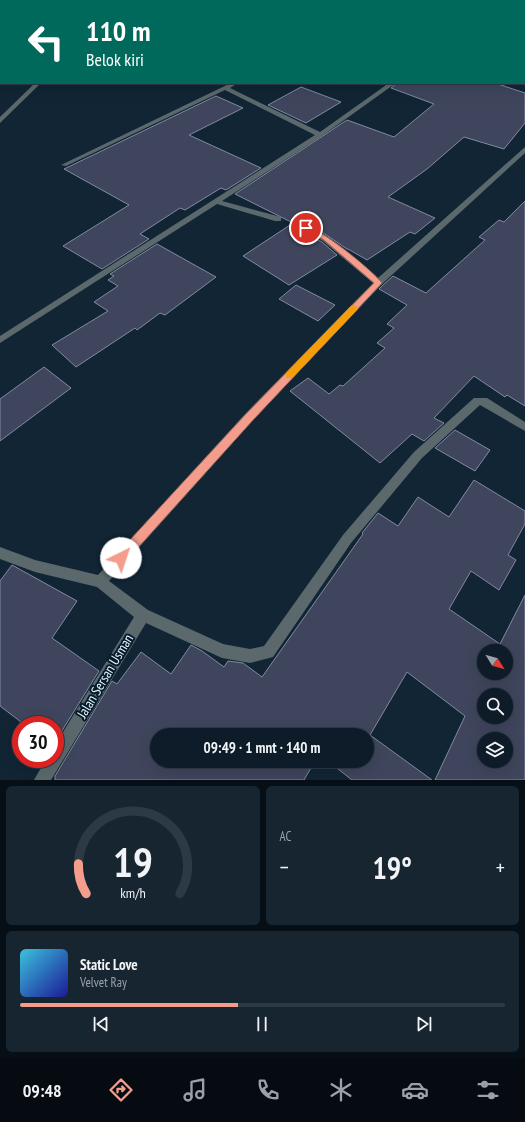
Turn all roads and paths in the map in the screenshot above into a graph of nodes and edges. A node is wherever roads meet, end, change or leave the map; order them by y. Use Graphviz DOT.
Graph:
graph roads {
  1 [pos="37,84"];
  2 [pos="233,84"];
  3 [pos="392,84"];
  4 [pos="225,88"];
  5 [pos="0,121"];
  6 [pos="320,135"];
  7 [pos="525,149"];
  8 [pos="64,165"];
  9 [pos="217,202"];
  10 [pos="278,219"];
  11 [pos="306,228"];
  12 [pos="378,283"];
  13 [pos="0,340"];
  14 [pos="525,427"];
  15 [pos="0,553"];
  16 [pos="100,582"];
  17 [pos="143,615"];
  18 [pos="64,744"];
  19 [pos="49,768"];
  20 [pos="42,780"];
  1 -- 5 [label="street"];
  2 -- 4 [label="street"];
  3 -- 6 [label="street"];
  4 -- 6 [label="street"];
  4 -- 8 [label="street"];
  6 -- 9 [label="street"];
  7 -- 12 [label="street"];
  9 -- 10 [label="street"];
  9 -- 13 [label="street"];
  11 -- 12 [label="street"];
  12 -- 16 [label="street"];
  14 -- 17 [label="street"];
  15 -- 16 [label="street"];
  16 -- 17 [label="street"];
  17 -- 18 [label="street, Jalan Sersan Usman"];
  19 -- 20 [label="street, Jalan Sersan Usman"];
}
